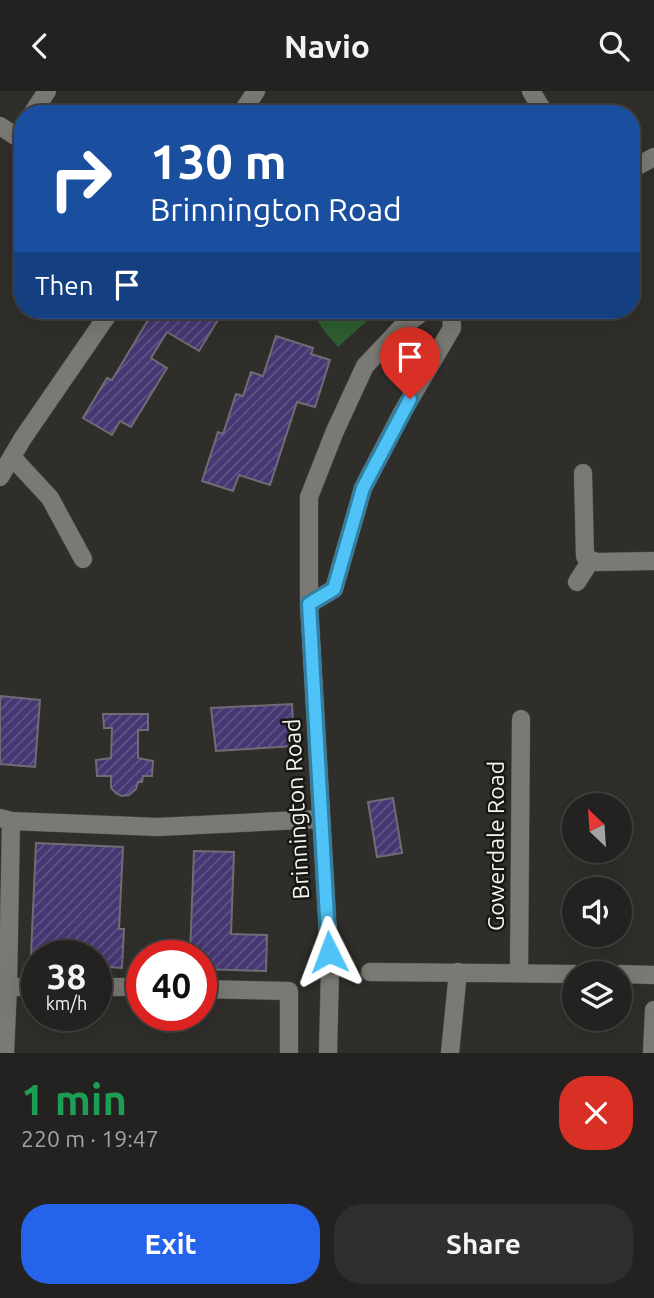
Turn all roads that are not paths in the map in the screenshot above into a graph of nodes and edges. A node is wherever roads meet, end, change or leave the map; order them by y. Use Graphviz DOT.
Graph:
graph roads {
  1 [pos="105,319"];
  2 [pos="413,319"];
  3 [pos="452,319"];
  4 [pos="12,457"];
  5 [pos="583,473"];
  6 [pos="0,477"];
  7 [pos="83,559"];
  8 [pos="591,560"];
  9 [pos="654,561"];
  10 [pos="578,582"];
  11 [pos="309,604"];
  12 [pos="521,719"];
  13 [pos="321,819"];
  14 [pos="6,820"];
  15 [pos="370,972"];
  16 [pos="458,972"];
  17 [pos="519,973"];
  18 [pos="562,974"];
  19 [pos="632,974"];
  20 [pos="654,975"];
  21 [pos="8,987"];
  22 [pos="21,987"];
  23 [pos="217,989"];
  24 [pos="654,1010"];
  25 [pos="5,1053"];
  26 [pos="289,1053"];
  27 [pos="328,1053"];
  28 [pos="450,1053"];
  29 [pos="652,1053"];
  1 -- 4 [label="street"];
  2 -- 11 [label="street, Brinnington Road"];
  3 -- 11 [label="street"];
  4 -- 6 [label="street"];
  4 -- 7 [label="street"];
  5 -- 8 [label="street"];
  8 -- 9 [label="street"];
  8 -- 10 [label="street"];
  11 -- 13 [label="street, Brinnington Road"];
  12 -- 17 [label="street, Gowerdale Road"];
  13 -- 14 [label="street"];
  13 -- 27 [label="street, Brinnington Road"];
  14 -- 21 [label="street"];
  15 -- 16 [label="street"];
  16 -- 17 [label="street"];
  16 -- 28 [label="street"];
  17 -- 18 [label="street"];
  19 -- 20 [label="street"];
  21 -- 22 [label="street"];
  21 -- 25 [label="street"];
  23 -- 26 [label="street"];
  24 -- 29 [label="street"];
}
